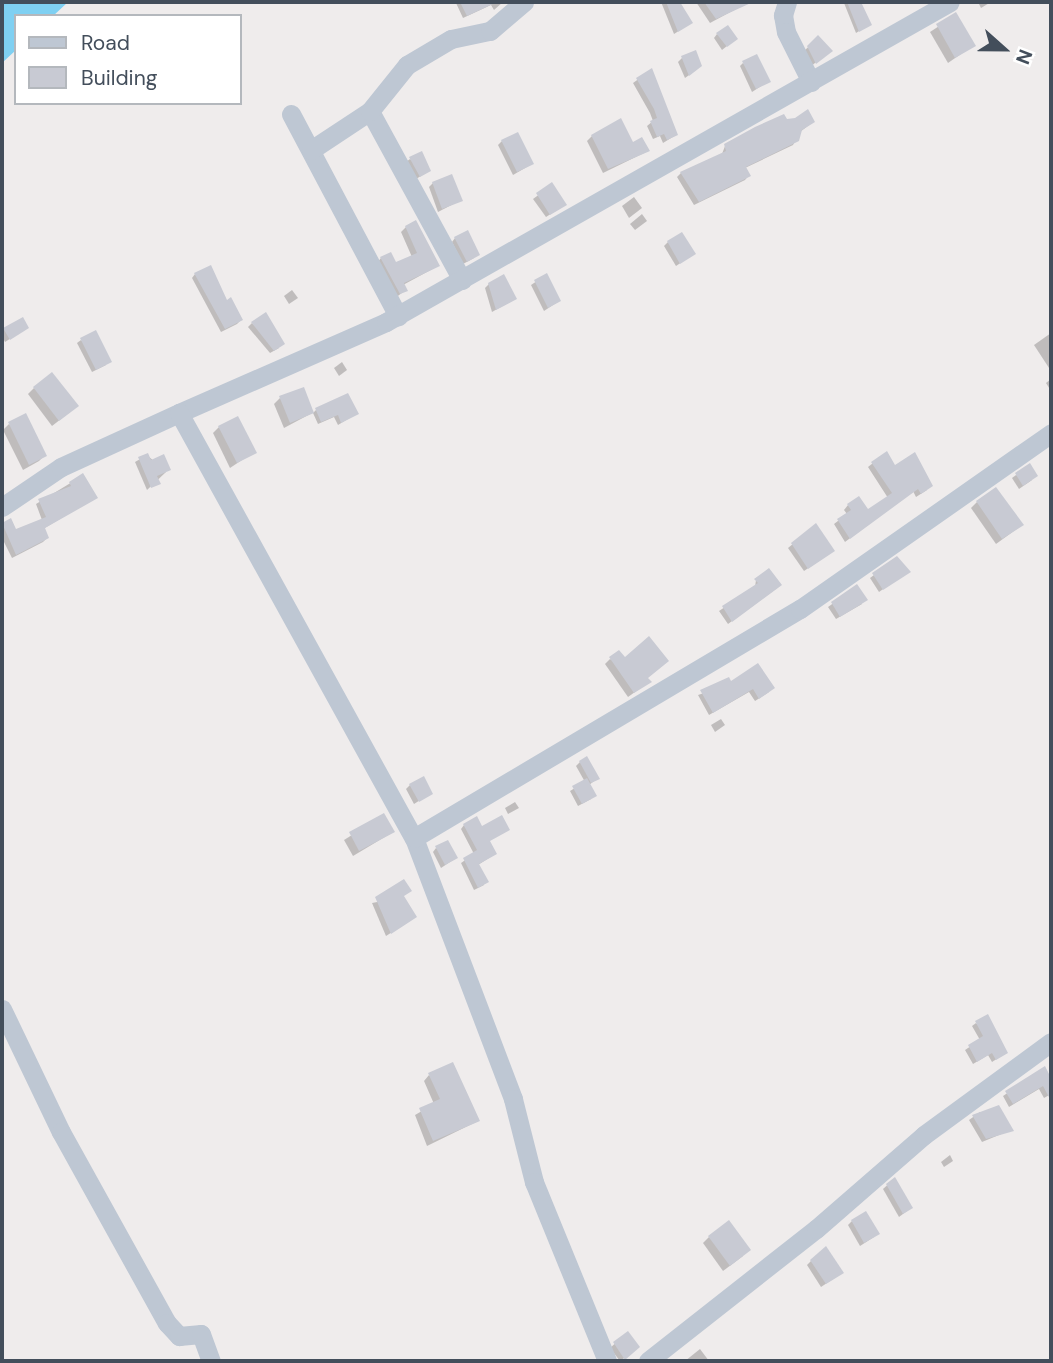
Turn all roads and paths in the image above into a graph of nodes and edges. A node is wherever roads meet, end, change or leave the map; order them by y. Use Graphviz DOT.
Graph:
graph roads {
  1 [pos="524,2"];
  2 [pos="787,2"];
  3 [pos="950,2"];
  4 [pos="811,82"];
  5 [pos="370,111"];
  6 [pos="291,114"];
  7 [pos="311,150"];
  8 [pos="462,280"];
  9 [pos="398,316"];
  10 [pos="179,413"];
  11 [pos="1051,433"];
  12 [pos="2,506"];
  13 [pos="414,838"];
  14 [pos="2,1009"];
  15 [pos="1051,1042"];
  16 [pos="211,1361"];
  17 [pos="607,1361"];
  18 [pos="648,1361"];
  1 -- 5 [label="street"];
  2 -- 4 [label="street"];
  3 -- 4 [label="street"];
  4 -- 8 [label="street"];
  5 -- 7 [label="street"];
  5 -- 8 [label="street"];
  6 -- 7 [label="street"];
  7 -- 9 [label="street"];
  8 -- 9 [label="street"];
  9 -- 10 [label="street"];
  10 -- 12 [label="street"];
  10 -- 13 [label="street"];
  11 -- 13 [label="street"];
  13 -- 17 [label="street"];
  14 -- 16 [label="street"];
  15 -- 18 [label="street"];
}
